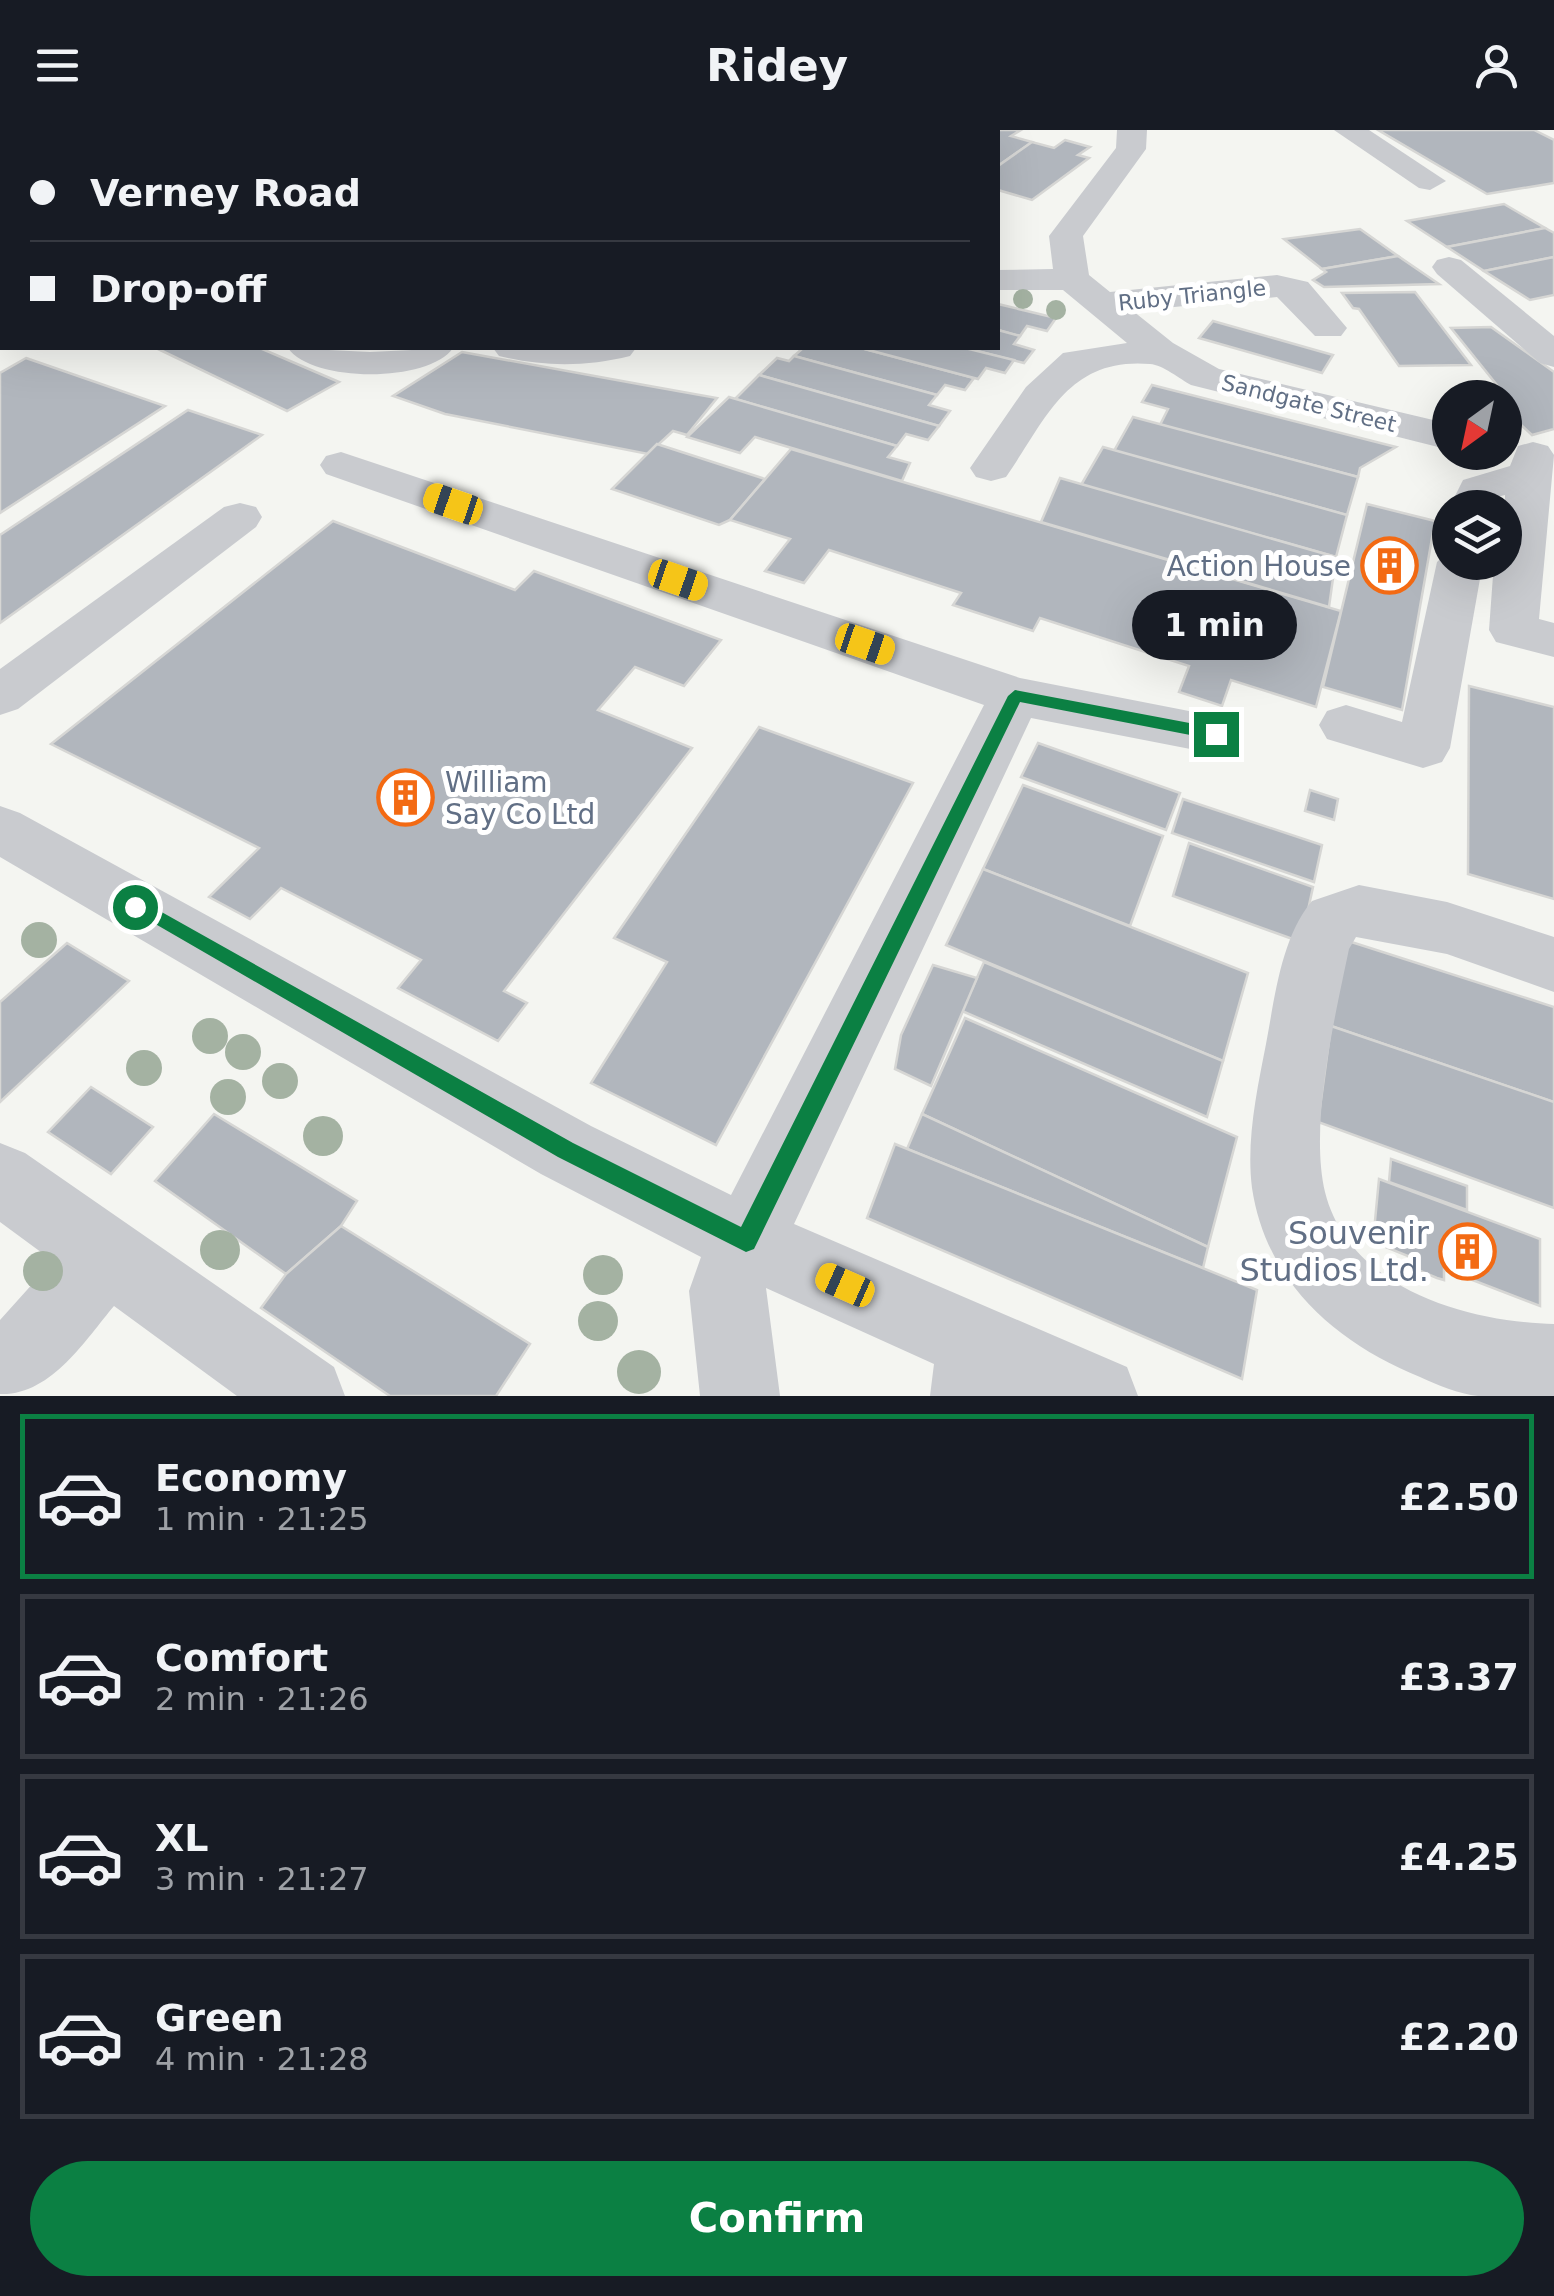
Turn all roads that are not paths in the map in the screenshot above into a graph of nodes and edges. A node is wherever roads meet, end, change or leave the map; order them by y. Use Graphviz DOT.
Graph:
graph roads {
  1 [pos="1132,130"];
  2 [pos="1350,130"];
  3 [pos="1430,181"];
  4 [pos="1449,267"];
  5 [pos="1000,280"];
  6 [pos="1085,291"];
  7 [pos="1328,328"];
  8 [pos="312,350"];
  9 [pos="427,350"];
  10 [pos="531,350"];
  11 [pos="601,350"];
  12 [pos="1159,351"];
  13 [pos="1554,354"];
  14 [pos="1432,432"];
  15 [pos="1531,459"];
  16 [pos="340,466"];
  17 [pos="991,468"];
  18 [pos="1478,490"];
  19 [pos="240,518"];
  20 [pos="1456,580"];
  21 [pos="1554,640"];
  22 [pos="0,696"];
  23 [pos="1015,696"];
  24 [pos="1346,725"];
  25 [pos="1216,734"];
  26 [pos="0,829"];
  27 [pos="1554,965"];
  28 [pos="0,1178"];
  29 [pos="746,1241"];
  30 [pos="108,1255"];
  31 [pos="18,1361"];
  32 [pos="1554,1364"];
  33 [pos="974,1370"];
  34 [pos="1480,1377"];
  35 [pos="305,1396"];
  36 [pos="740,1396"];
  37 [pos="1098,1396"];
  1 -- 6 [label="street"];
  2 -- 3 [label="street"];
  4 -- 13 [label="street"];
  5 -- 6 [label="street, Ruby Triangle"];
  6 -- 7 [label="street, Ruby Triangle"];
  6 -- 12 [label="street, Sandgate Street"];
  8 -- 9 [label="street"];
  10 -- 11 [label="street"];
  12 -- 14 [label="street, Sandgate Street"];
  12 -- 17 [label="street"];
  15 -- 18 [label="street"];
  15 -- 21 [label="street"];
  16 -- 23 [label="street"];
  19 -- 22 [label="street"];
  20 -- 24 [label="street"];
  23 -- 25 [label="street"];
  23 -- 29 [label="street"];
  26 -- 29 [label="street"];
  27 -- 34 [label="street"];
  28 -- 30 [label="street"];
  29 -- 33 [label="street"];
  29 -- 36 [label="street"];
  30 -- 31 [label="street"];
  30 -- 35 [label="street"];
  32 -- 34 [label="street"];
  33 -- 37 [label="street"];
}
